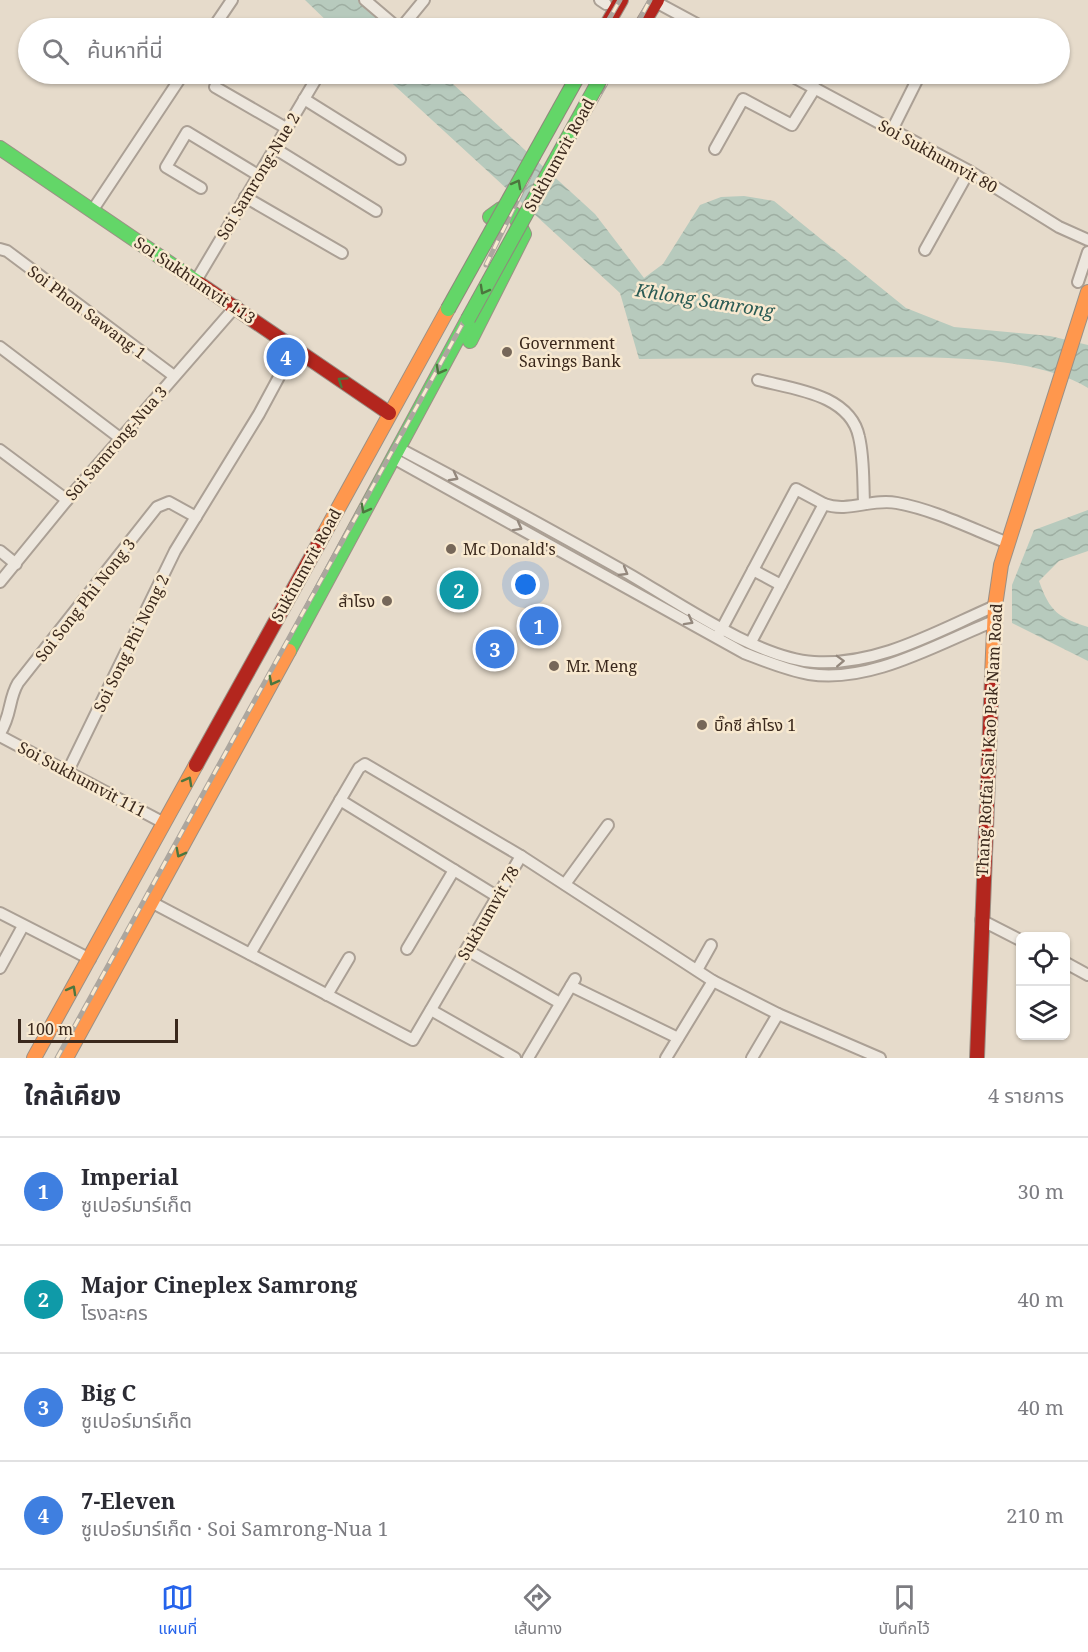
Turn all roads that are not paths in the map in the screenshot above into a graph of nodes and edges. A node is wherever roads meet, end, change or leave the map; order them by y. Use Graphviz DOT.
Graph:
graph roads {
  1 [pos="232,0"];
  2 [pos="365,0"];
  3 [pos="424,0"];
  4 [pos="611,1"];
  5 [pos="652,1"];
  6 [pos="220,18"];
  7 [pos="387,18"];
  8 [pos="408,18"];
  9 [pos="600,18"];
  10 [pos="607,18"];
  11 [pos="634,18"];
  12 [pos="644,18"];
  13 [pos="685,18"];
  14 [pos="176,84"];
  15 [pos="313,84"];
  16 [pos="562,84"];
  17 [pos="573,84"];
  18 [pos="597,84"];
  19 [pos="608,84"];
  20 [pos="807,84"];
  21 [pos="915,84"];
  22 [pos="214,87"];
  23 [pos="815,88"];
  24 [pos="304,99"];
  25 [pos="286,128"];
  26 [pos="892,130"];
  27 [pos="0,148"];
  28 [pos="274,148"];
  29 [pos="715,148"];
  30 [pos="400,159"];
  31 [pos="969,171"];
  32 [pos="258,175"];
  33 [pos="201,188"];
  34 [pos="245,197"];
  35 [pos="92,211"];
  36 [pos="376,211"];
  37 [pos="1088,240"];
  38 [pos="0,249"];
  39 [pos="926,250"];
  40 [pos="1088,252"];
  41 [pos="342,253"];
  42 [pos="196,279"];
  43 [pos="1078,282"];
  44 [pos="1088,292"];
  45 [pos="236,306"];
  46 [pos="0,347"];
  47 [pos="294,349"];
  48 [pos="174,376"];
  49 [pos="759,380"];
  50 [pos="389,413"];
  51 [pos="120,438"];
  52 [pos="0,450"];
  53 [pos="398,454"];
  54 [pos="67,500"];
  55 [pos="864,502"];
  56 [pos="824,504"];
  57 [pos="196,517"];
  58 [pos="1008,543"];
  59 [pos="0,551"];
  60 [pos="16,564"];
  61 [pos="753,570"];
  62 [pos="0,582"];
  63 [pos="781,585"];
  64 [pos="995,606"];
  65 [pos="993,622"];
  66 [pos="719,632"];
  67 [pos="751,642"];
  68 [pos="901,654"];
  69 [pos="813,662"];
  70 [pos="811,674"];
  71 [pos="0,735"];
  72 [pos="68,771"];
  73 [pos="340,800"];
  74 [pos="164,823"];
  75 [pos="608,825"];
  76 [pos="522,856"];
  77 [pos="454,870"];
  78 [pos="565,884"];
  79 [pos="498,897"];
  80 [pos="153,903"];
  81 [pos="0,913"];
  82 [pos="981,920"];
  83 [pos="23,926"];
  84 [pos="1016,938"];
  85 [pos="711,945"];
  86 [pos="407,949"];
  87 [pos="467,950"];
  88 [pos="250,954"];
  89 [pos="350,958"];
  90 [pos="90,959"];
  91 [pos="1070,966"];
  92 [pos="0,968"];
  93 [pos="697,970"];
  94 [pos="1088,975"];
  95 [pos="713,981"];
  96 [pos="327,996"];
  97 [pos="560,1004"];
  98 [pos="431,1010"];
  99 [pos="778,1014"];
  100 [pos="678,1038"];
  101 [pos="34,1058"];
  102 [pos="66,1058"];
  103 [pos="515,1058"];
  104 [pos="528,1058"];
  105 [pos="666,1058"];
  106 [pos="752,1058"];
  107 [pos="880,1058"];
  108 [pos="977,1058"];
  1 -- 6 [label="street"];
  2 -- 7 [label="street"];
  3 -- 8 [label="street"];
  4 -- 9 [label="main road"];
  4 -- 10 [label="main road"];
  5 -- 11 [label="main road"];
  5 -- 12 [label="main road"];
  5 -- 13 [label="street"];
  14 -- 35 [label="street"];
  15 -- 24 [label="street, Soi Samrong-Nue 2"];
  16 -- 19 [label="main road"];
  50 -- 17 [label="main road, Sukhumvit Road, one-way, bridge"];
  18 -- 53 [label="main road, Sukhumvit Road, one-way, bridge"];
  20 -- 23 [label="street, Soi Sukhumvit 80"];
  21 -- 26 [label="street"];
  22 -- 25 [label="street"];
  23 -- 26 [label="street, Soi Sukhumvit 80"];
  23 -- 29 [label="street"];
  24 -- 25 [label="street, Soi Samrong-Nue 2"];
  24 -- 30 [label="street"];
  25 -- 28 [label="street, Soi Samrong-Nue 2"];
  26 -- 31 [label="street, Soi Sukhumvit 80"];
  27 -- 35 [label="main road, Soi Sukhumvit 113"];
  28 -- 32 [label="street, Soi Samrong-Nue 2"];
  28 -- 36 [label="street"];
  31 -- 37 [label="street, Soi Sukhumvit 80"];
  31 -- 39 [label="street"];
  32 -- 33 [label="street"];
  32 -- 34 [label="street, Soi Samrong-Nue 2"];
  34 -- 41 [label="street"];
  34 -- 42 [label="street, Soi Samrong-Nue 2"];
  35 -- 42 [label="main road, Soi Sukhumvit 113"];
  38 -- 48 [label="street, Soi Phon Sawang 1"];
  40 -- 43 [label="street"];
  42 -- 45 [label="main road, Soi Sukhumvit 113"];
  44 -- 58 [label="main road, Thang Rotfai Sai Kao Pak Nam Road"];
  45 -- 47 [label="main road, Soi Sukhumvit 113"];
  45 -- 48 [label="street, Soi Samrong-Nua 3"];
  46 -- 51 [label="street"];
  50 -- 47 [label="main road, Soi Sukhumvit 113, one-way"];
  47 -- 57 [label="street, Soi Song Phi Nong 2"];
  48 -- 51 [label="street, Soi Samrong-Nua 3"];
  49 -- 55 [label="street"];
  50 -- 53 [label="main road"];
  74 -- 50 [label="main road, Sukhumvit Road, one-way"];
  51 -- 54 [label="street, Soi Samrong-Nua 3"];
  52 -- 54 [label="street"];
  53 -- 66 [label="street, one-way"];
  53 -- 80 [label="main road, Sukhumvit Road, one-way"];
  54 -- 60 [label="street, Soi Samrong-Nua 3"];
  55 -- 56 [label="street"];
  55 -- 58 [label="street"];
  56 -- 61 [label="street"];
  56 -- 63 [label="street"];
  57 -- 71 [label="street, Soi Song Phi Nong 3"];
  57 -- 72 [label="street, Soi Song Phi Nong 2"];
  58 -- 64 [label="main road, Thang Rotfai Sai Kao Pak Nam Road"];
  59 -- 60 [label="street"];
  60 -- 62 [label="street, Soi Samrong-Nua 3"];
  61 -- 63 [label="street"];
  61 -- 66 [label="street"];
  63 -- 67 [label="street"];
  64 -- 65 [label="main road, Thang Rotfai Sai Kao Pak Nam Road"];
  64 -- 68 [label="street"];
  65 -- 68 [label="street"];
  65 -- 82 [label="main road, Thang Rotfai Sai Kao Pak Nam Road"];
  66 -- 67 [label="street"];
  66 -- 70 [label="street"];
  67 -- 69 [label="street"];
  69 -- 68 [label="street, one-way"];
  68 -- 70 [label="street"];
  69 -- 70 [label="street"];
  71 -- 72 [label="street, Soi Sukhumvit 111"];
  72 -- 74 [label="street, Soi Sukhumvit 111"];
  73 -- 76 [label="street"];
  73 -- 77 [label="street"];
  73 -- 88 [label="street"];
  74 -- 90 [label="main road, Sukhumvit Road"];
  75 -- 78 [label="street"];
  76 -- 78 [label="street, Sukhumvit 78"];
  76 -- 79 [label="street, Sukhumvit 78"];
  77 -- 79 [label="street"];
  77 -- 86 [label="street"];
  78 -- 93 [label="street, Sukhumvit 78"];
  79 -- 87 [label="street, Sukhumvit 78"];
  80 -- 88 [label="street, Sukhumvit 78"];
  80 -- 102 [label="main road, Sukhumvit Road"];
  81 -- 83 [label="street"];
  82 -- 84 [label="street"];
  82 -- 108 [label="main road, Thang Rotfai Sai Kao Pak Nam Road"];
  83 -- 90 [label="street"];
  83 -- 92 [label="street"];
  85 -- 93 [label="street"];
  87 -- 97 [label="street"];
  87 -- 98 [label="street, Sukhumvit 78"];
  88 -- 96 [label="street, Sukhumvit 78"];
  89 -- 96 [label="street"];
  101 -- 90 [label="main road, Sukhumvit Road, one-way"];
  91 -- 94 [label="street"];
  93 -- 95 [label="street, Sukhumvit 78"];
  95 -- 99 [label="street, Sukhumvit 78"];
  95 -- 100 [label="street"];
  96 -- 98 [label="street, Sukhumvit 78"];
  97 -- 100 [label="street"];
  97 -- 104 [label="street"];
  98 -- 103 [label="street"];
  99 -- 106 [label="street"];
  99 -- 107 [label="street, Sukhumvit 78"];
  100 -- 105 [label="street"];
}
